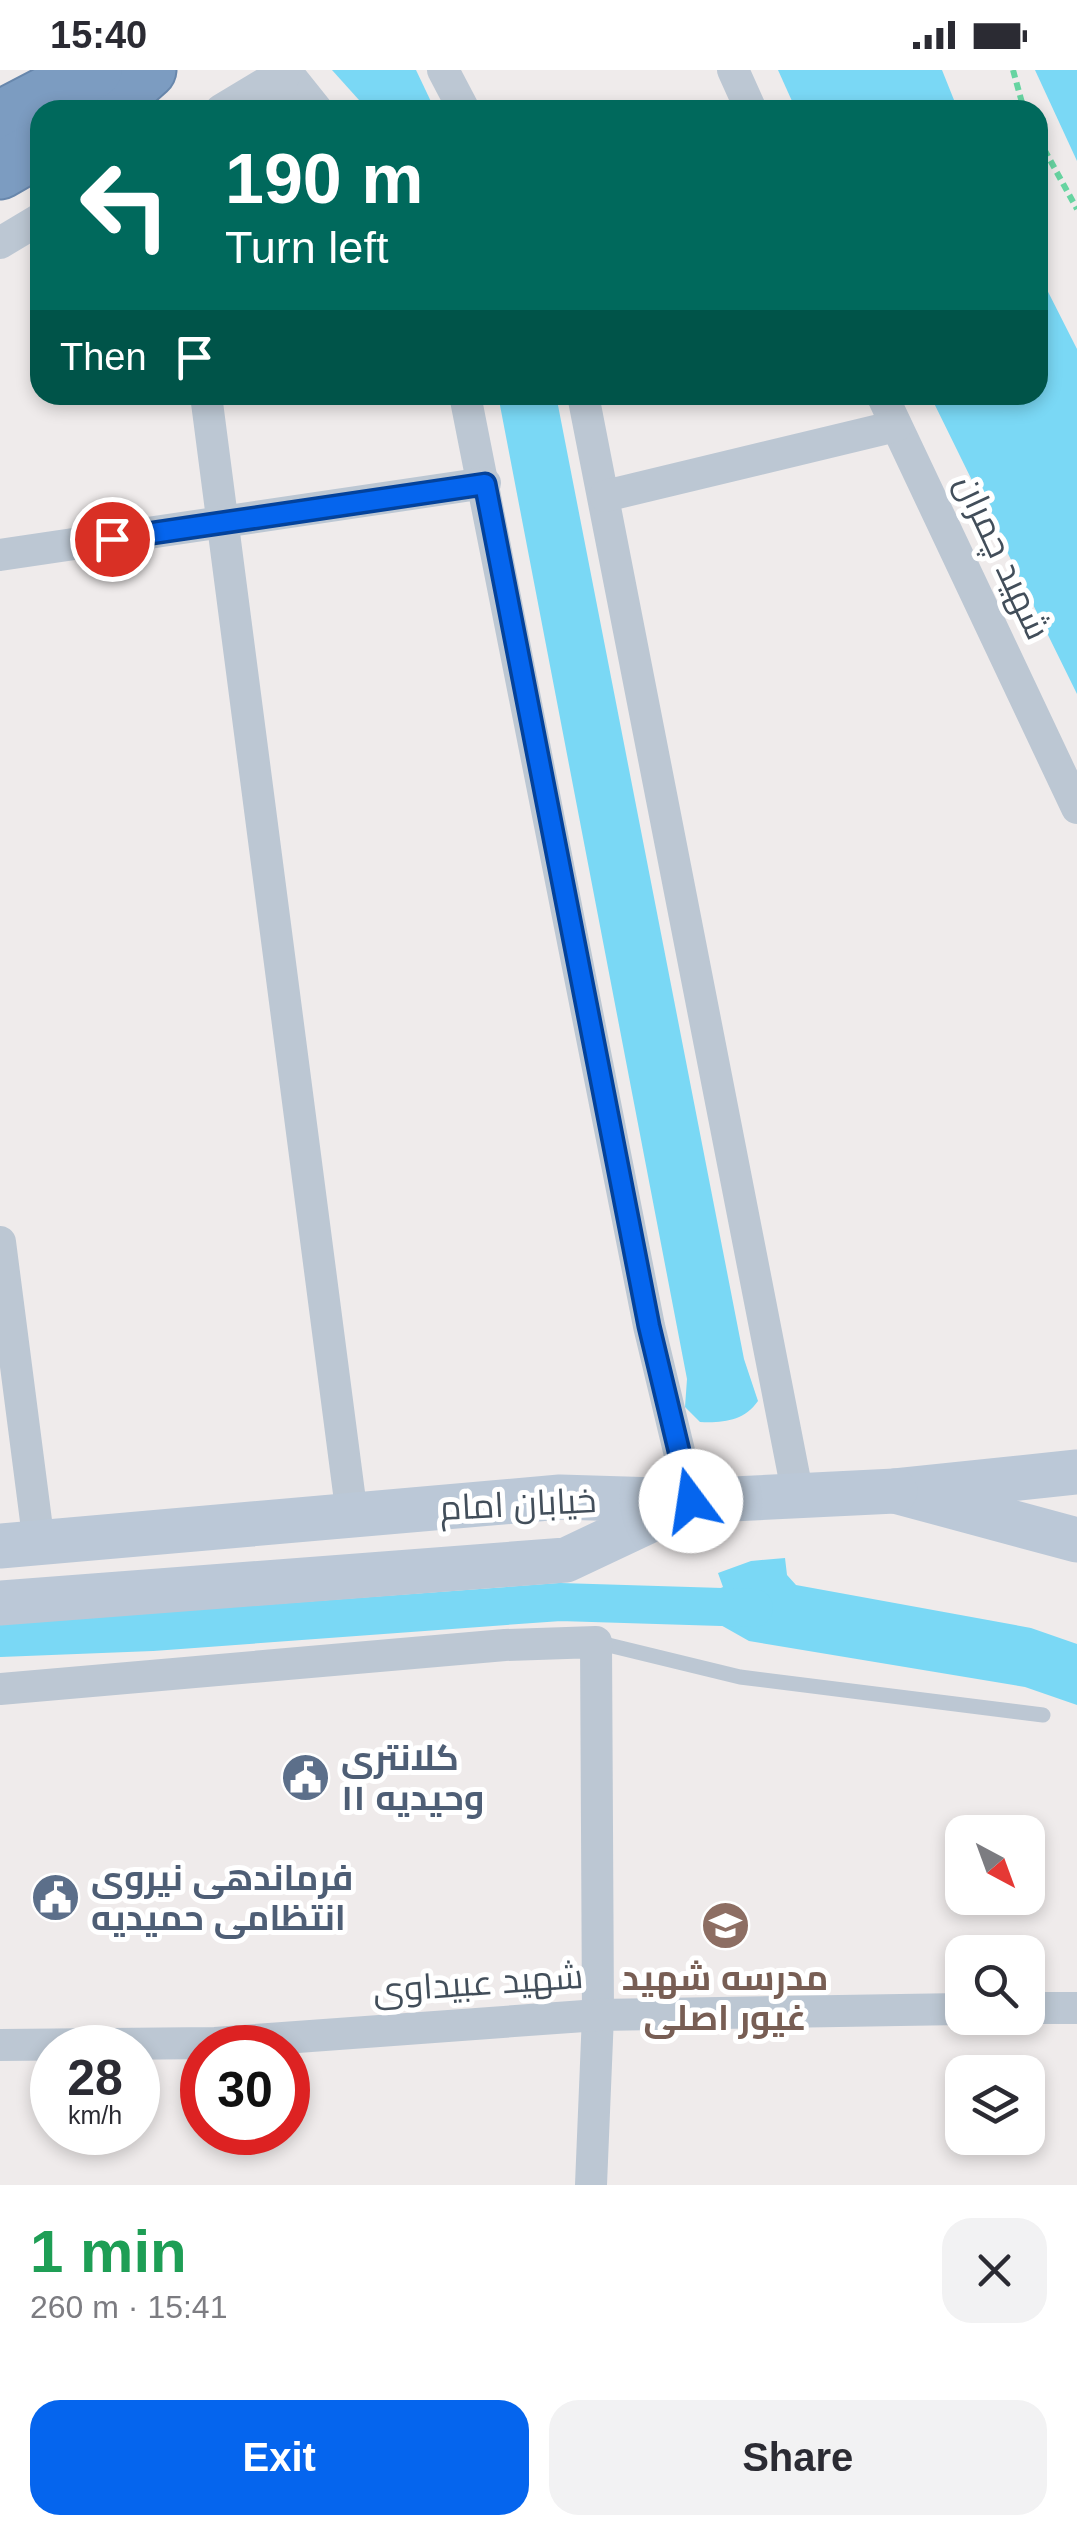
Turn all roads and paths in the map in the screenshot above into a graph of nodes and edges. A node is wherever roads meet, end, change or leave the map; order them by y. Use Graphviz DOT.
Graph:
graph roads {
  1 [pos="94,70"];
  2 [pos="148,70"];
  3 [pos="286,70"];
  4 [pos="443,70"];
  5 [pos="733,70"];
  6 [pos="1013,70"];
  7 [pos="36,100"];
  8 [pos="114,100"];
  9 [pos="237,100"];
  10 [pos="274,100"];
  11 [pos="308,100"];
  12 [pos="459,100"];
  13 [pos="746,100"];
  14 [pos="1021,100"];
  15 [pos="30,103"];
  16 [pos="0,119"];
  17 [pos="30,154"];
  18 [pos="1048,156"];
  19 [pos="0,171"];
  20 [pos="1077,209"];
  21 [pos="30,224"];
  22 [pos="0,242"];
  23 [pos="207,405"];
  24 [pos="467,405"];
  25 [pos="585,405"];
  26 [pos="887,405"];
  27 [pos="896,426"];
  28 [pos="485,484"];
  29 [pos="605,496"];
  30 [pos="223,522"];
  31 [pos="0,555"];
  32 [pos="1077,808"];
  33 [pos="0,1242"];
  34 [pos="1077,1472"];
  35 [pos="895,1491"];
  36 [pos="798,1496"];
  37 [pos="691,1501"];
  38 [pos="352,1516"];
  39 [pos="1077,1540"];
  40 [pos="20,1545"];
  41 [pos="0,1603"];
  42 [pos="596,1642"];
  43 [pos="0,1689"];
  44 [pos="1042,1714"];
  45 [pos="1045,2008"];
  46 [pos="1077,2008"];
  47 [pos="945,2009"];
  48 [pos="598,2014"];
  49 [pos="0,2045"];
  50 [pos="591,2185"];
  1 -- 7 [label="highway"];
  2 -- 8 [label="highway"];
  3 -- 9 [label="street"];
  3 -- 10 [label="street"];
  3 -- 11 [label="street"];
  4 -- 12 [label="street"];
  5 -- 13 [label="street"];
  6 -- 14 [label="path"];
  15 -- 16 [label="highway"];
  17 -- 19 [label="highway"];
  18 -- 20 [label="path"];
  21 -- 22 [label="street"];
  23 -- 30 [label="street"];
  24 -- 28 [label="street"];
  25 -- 29 [label="street"];
  26 -- 27 [label="street, شهید چمران"];
  27 -- 29 [label="street"];
  27 -- 32 [label="street, شهید چمران"];
  28 -- 30 [label="street"];
  28 -- 37 [label="street"];
  29 -- 36 [label="street"];
  30 -- 31 [label="street"];
  30 -- 38 [label="street"];
  33 -- 40 [label="street"];
  34 -- 35 [label="main road"];
  35 -- 36 [label="main road"];
  35 -- 39 [label="main road"];
  36 -- 37 [label="main road"];
  37 -- 38 [label="main road, خیابان امام"];
  37 -- 41 [label="main road, خیابان امام"];
  38 -- 40 [label="main road, خیابان امام"];
  42 -- 43 [label="street"];
  42 -- 44 [label="lane"];
  42 -- 48 [label="street"];
  45 -- 46 [label="street"];
  47 -- 48 [label="street, شهید عبیداوی"];
  48 -- 49 [label="street, شهید عبیداوی"];
  48 -- 50 [label="street"];
}
